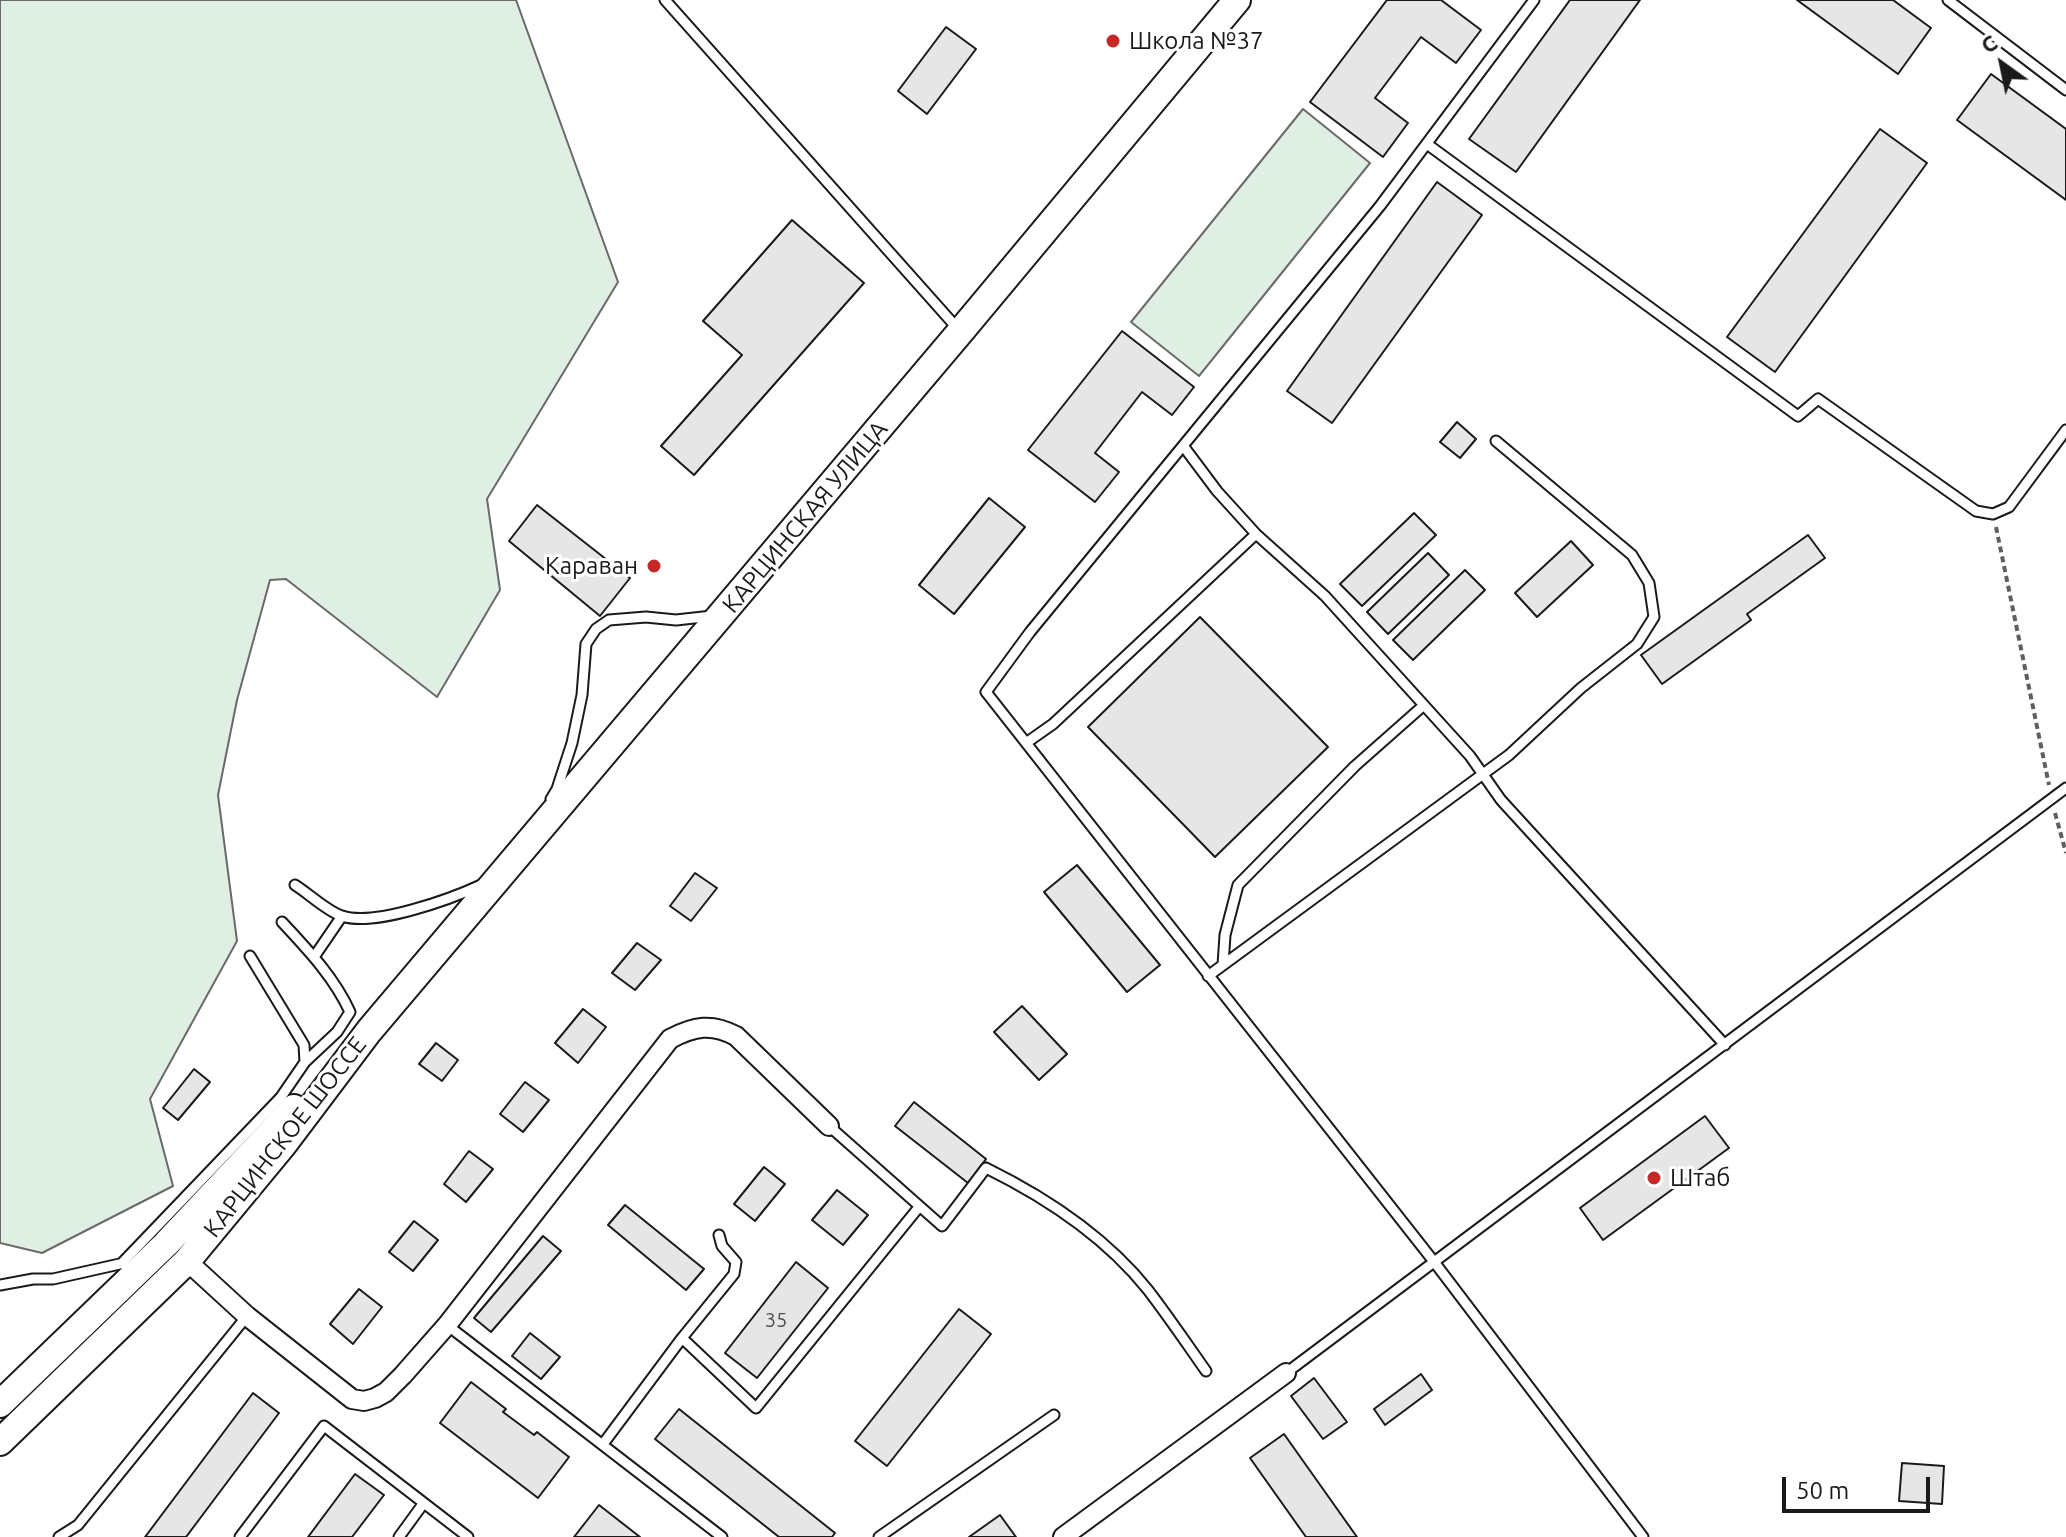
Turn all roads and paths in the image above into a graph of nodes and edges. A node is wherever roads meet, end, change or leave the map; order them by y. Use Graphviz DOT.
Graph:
graph roads {
  1 [pos="665,0"];
  2 [pos="1237,0"];
  3 [pos="1534,0"];
  4 [pos="1948,0"];
  5 [pos="2066,90"];
  6 [pos="1427,144"];
  7 [pos="961,331"];
  8 [pos="2066,430"];
  9 [pos="1496,441"];
  10 [pos="1184,447"];
  11 [pos="1993,514"];
  12 [pos="1256,534"];
  13 [pos="723,614"];
  14 [pos="1424,705"];
  15 [pos="1026,743"];
  16 [pos="1483,773"];
  17 [pos="2066,788"];
  18 [pos="2052,799"];
  19 [pos="2066,853"];
  20 [pos="504,874"];
  21 [pos="295,885"];
  22 [pos="342,916"];
  23 [pos="282,922"];
  24 [pos="250,956"];
  25 [pos="314,957"];
  26 [pos="1223,965"];
  27 [pos="1208,976"];
  28 [pos="369,1031"];
  29 [pos="1725,1045"];
  30 [pos="305,1062"];
  31 [pos="829,1126"];
  32 [pos="919,1207"];
  33 [pos="719,1235"];
  34 [pos="166,1244"];
  35 [pos="187,1261"];
  36 [pos="1435,1263"];
  37 [pos="121,1264"];
  38 [pos="0,1285"];
  39 [pos="247,1316"];
  40 [pos="447,1325"];
  41 [pos="682,1338"];
  42 [pos="1206,1371"];
  43 [pos="1286,1373"];
  44 [pos="0,1404"];
  45 [pos="1054,1415"];
  46 [pos="0,1442"];
  47 [pos="603,1444"];
  48 [pos="423,1504"];
  49 [pos="59,1537"];
  50 [pos="240,1537"];
  51 [pos="399,1537"];
  52 [pos="468,1537"];
  53 [pos="722,1537"];
  54 [pos="879,1537"];
  55 [pos="1063,1537"];
  56 [pos="1643,1537"];
  1 -- 7 [label="lane"];
  2 -- 7 [label="main road, КАРЦИНСКАЯ УЛИЦА"];
  3 -- 6 [label="lane"];
  4 -- 5 [label="lane"];
  6 -- 10 [label="lane"];
  6 -- 11 [label="lane"];
  7 -- 13 [label="main road, КАРЦИНСКАЯ УЛИЦА"];
  8 -- 11 [label="lane"];
  9 -- 16 [label="lane"];
  10 -- 12 [label="lane"];
  10 -- 15 [label="lane"];
  11 -- 18 [label="path"];
  12 -- 14 [label="lane"];
  12 -- 15 [label="lane"];
  13 -- 20 [label="main road, КАРЦИНСКАЯ УЛИЦА"];
  13 -- 20 [label="lane"];
  14 -- 16 [label="lane"];
  14 -- 26 [label="lane"];
  15 -- 27 [label="lane"];
  16 -- 26 [label="lane"];
  16 -- 29 [label="lane"];
  17 -- 18 [label="lane"];
  18 -- 19 [label="path"];
  18 -- 29 [label="lane"];
  20 -- 22 [label="lane"];
  20 -- 28 [label="main road, КАРЦИНСКАЯ УЛИЦА"];
  21 -- 22 [label="lane"];
  22 -- 25 [label="lane"];
  23 -- 25 [label="lane"];
  24 -- 30 [label="lane"];
  25 -- 30 [label="lane"];
  26 -- 27 [label="lane"];
  27 -- 36 [label="lane"];
  28 -- 34 [label="main road, КАРЦИНСКОЕ ШОССЕ"];
  28 -- 35 [label="main road, КАРЦИНСКОЕ ШОССЕ"];
  29 -- 36 [label="lane"];
  30 -- 37 [label="lane"];
  31 -- 32 [label="lane"];
  31 -- 40 [label="street"];
  32 -- 41 [label="lane"];
  32 -- 42 [label="lane"];
  33 -- 41 [label="lane"];
  34 -- 35 [label="main road"];
  34 -- 37 [label="lane"];
  34 -- 44 [label="main road, КАРЦИНСКОЕ ШОССЕ"];
  35 -- 39 [label="street"];
  35 -- 46 [label="main road, КАРЦИНСКОЕ ШОССЕ"];
  36 -- 43 [label="lane"];
  36 -- 56 [label="lane"];
  37 -- 38 [label="lane"];
  39 -- 40 [label="street"];
  39 -- 49 [label="lane"];
  40 -- 47 [label="lane"];
  41 -- 47 [label="lane"];
  43 -- 55 [label="street"];
  45 -- 54 [label="lane"];
  47 -- 53 [label="lane"];
  48 -- 50 [label="lane"];
  48 -- 51 [label="lane"];
  48 -- 52 [label="lane"];
}
